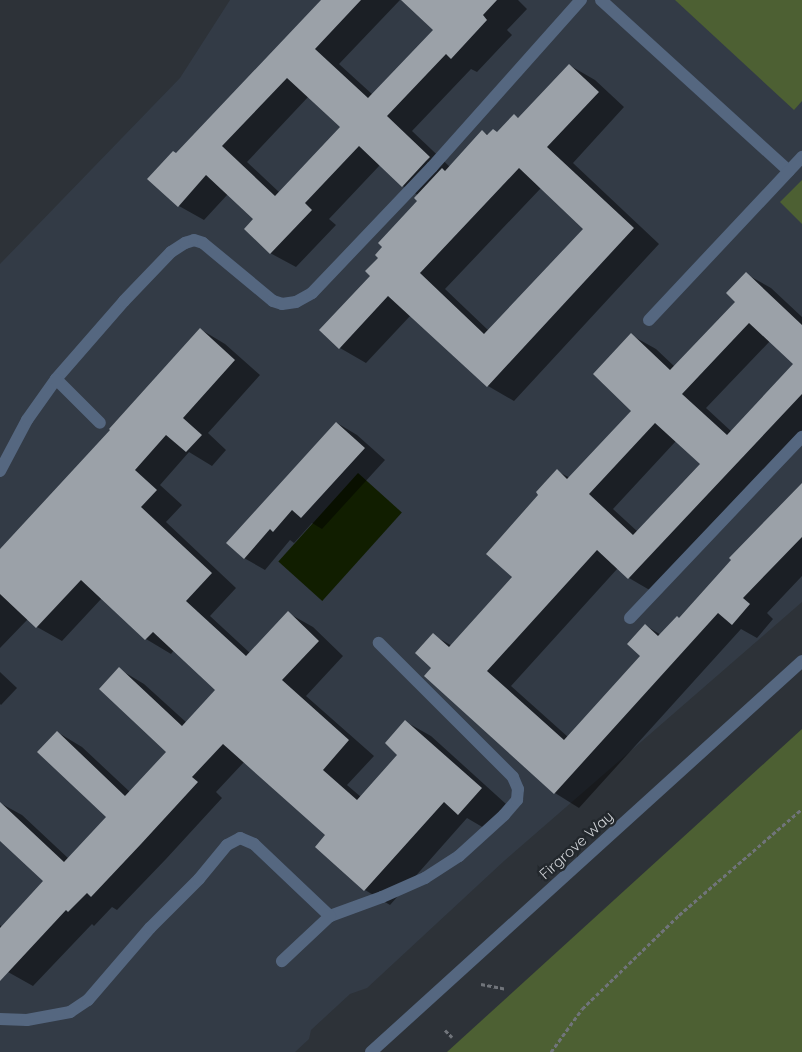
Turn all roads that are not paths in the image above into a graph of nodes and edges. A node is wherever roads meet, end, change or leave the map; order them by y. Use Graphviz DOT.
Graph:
graph roads {
  1 [pos="581,0"];
  2 [pos="601,0"];
  3 [pos="802,157"];
  4 [pos="789,171"];
  5 [pos="648,320"];
  6 [pos="56,378"];
  7 [pos="100,423"];
  8 [pos="802,437"];
  9 [pos="0,471"];
  10 [pos="630,618"];
  11 [pos="379,643"];
  12 [pos="802,661"];
  13 [pos="330,916"];
  14 [pos="282,961"];
  15 [pos="0,1019"];
  16 [pos="371,1052"];
  1 -- 6 [label="street"];
  2 -- 4 [label="street"];
  3 -- 4 [label="street"];
  4 -- 5 [label="street"];
  6 -- 7 [label="street"];
  6 -- 9 [label="street"];
  8 -- 10 [label="street"];
  11 -- 13 [label="street"];
  12 -- 16 [label="street, Firgrove Way"];
  13 -- 14 [label="street"];
  13 -- 15 [label="street"];
}
